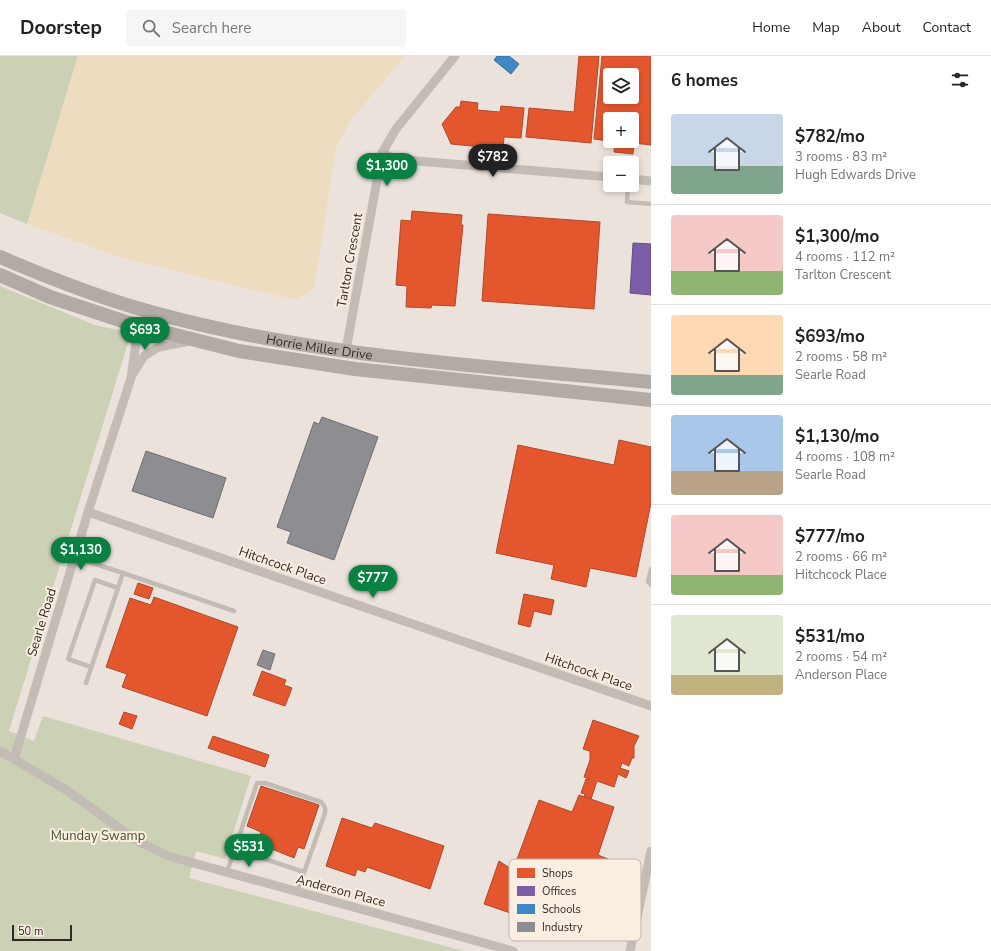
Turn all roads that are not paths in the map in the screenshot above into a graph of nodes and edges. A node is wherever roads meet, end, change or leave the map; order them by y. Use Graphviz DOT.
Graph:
graph roads {
  1 [pos="455,56"];
  2 [pos="382,153"];
  3 [pos="603,176"];
  4 [pos="639,180"];
  5 [pos="651,181"];
  6 [pos="628,192"];
  7 [pos="651,204"];
  8 [pos="0,257"];
  9 [pos="0,275"];
  10 [pos="132,324"];
  11 [pos="192,340"];
  12 [pos="346,350"];
  13 [pos="131,378"];
  14 [pos="651,382"];
  15 [pos="651,400"];
  16 [pos="88,512"];
  17 [pos="74,557"];
  18 [pos="651,569"];
  19 [pos="123,574"];
  20 [pos="651,586"];
  21 [pos="118,588"];
  22 [pos="234,611"];
  23 [pos="91,667"];
  24 [pos="86,683"];
  25 [pos="651,706"];
  26 [pos="0,751"];
  27 [pos="14,759"];
  28 [pos="235,848"];
  29 [pos="651,851"];
  30 [pos="227,872"];
  31 [pos="304,872"];
  32 [pos="297,892"];
  33 [pos="641,899"];
  34 [pos="632,941"];
  35 [pos="513,951"];
  36 [pos="630,951"];
  1 -- 2 [label="street, Tarlton Crescent"];
  2 -- 3 [label="street"];
  2 -- 12 [label="street, Tarlton Crescent"];
  4 -- 5 [label="street"];
  6 -- 7 [label="lane"];
  8 -- 12 [label="main road, Horrie Miller Drive"];
  9 -- 10 [label="main road, Horrie Miller Drive"];
  10 -- 11 [label="main road, Horrie Miller Drive"];
  10 -- 13 [label="street, Searle Road"];
  11 -- 13 [label="street, Searle Road"];
  11 -- 15 [label="main road, Horrie Miller Drive"];
  12 -- 14 [label="main road, Horrie Miller Drive"];
  13 -- 16 [label="street, Searle Road"];
  16 -- 17 [label="street, Searle Road"];
  16 -- 25 [label="street, Hitchcock Place"];
  17 -- 19 [label="lane"];
  17 -- 27 [label="street, Searle Road"];
  18 -- 20 [label="lane"];
  19 -- 21 [label="lane"];
  19 -- 22 [label="lane"];
  21 -- 23 [label="lane"];
  21 -- 23 [label="lane"];
  23 -- 24 [label="lane"];
  26 -- 27 [label="street, Anderson Place"];
  27 -- 30 [label="street, Anderson Place"];
  28 -- 30 [label="lane"];
  28 -- 31 [label="lane"];
  28 -- 31 [label="lane"];
  29 -- 33 [label="street"];
  30 -- 32 [label="street, Anderson Place"];
  31 -- 32 [label="lane"];
  32 -- 35 [label="street, Anderson Place"];
  34 -- 36 [label="street"];
}
